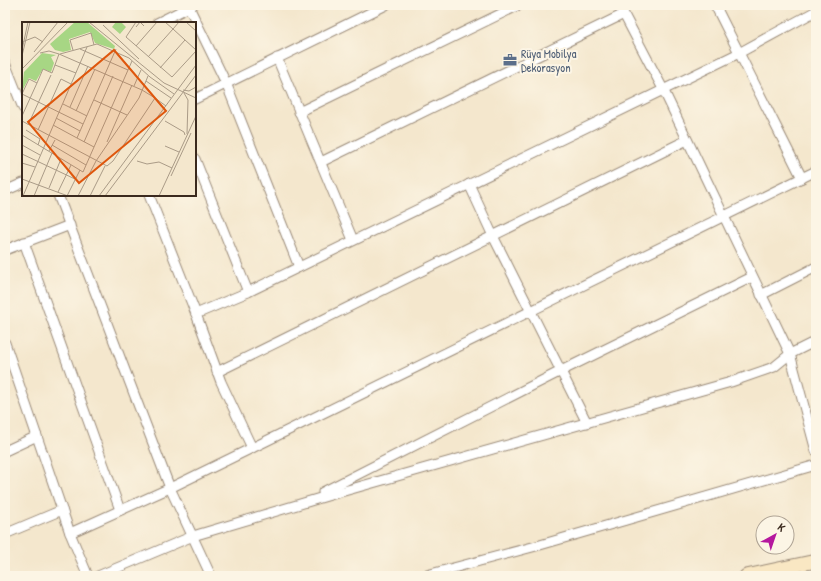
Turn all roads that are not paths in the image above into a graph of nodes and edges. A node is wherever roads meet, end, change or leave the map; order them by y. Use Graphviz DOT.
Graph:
graph roads {
  1 [pos="386,5"];
  2 [pos="519,5"];
  3 [pos="619,5"];
  4 [pos="715,5"];
  5 [pos="190,6"];
  6 [pos="813,12"];
  7 [pos="624,14"];
  8 [pos="159,22"];
  9 [pos="739,53"];
  10 [pos="277,58"];
  11 [pos="5,63"];
  12 [pos="226,83"];
  13 [pos="663,89"];
  14 [pos="20,92"];
  15 [pos="196,98"];
  16 [pos="22,103"];
  17 [pos="299,112"];
  18 [pos="687,140"];
  19 [pos="196,162"];
  20 [pos="322,162"];
  21 [pos="816,171"];
  22 [pos="802,178"];
  23 [pos="22,183"];
  24 [pos="469,184"];
  25 [pos="5,191"];
  26 [pos="58,196"];
  27 [pos="149,196"];
  28 [pos="724,217"];
  29 [pos="70,225"];
  30 [pos="493,236"];
  31 [pos="353,240"];
  32 [pos="24,242"];
  33 [pos="5,250"];
  34 [pos="299,267"];
  35 [pos="816,267"];
  36 [pos="752,277"];
  37 [pos="248,292"];
  38 [pos="761,295"];
  39 [pos="531,312"];
  40 [pos="196,314"];
  41 [pos="816,341"];
  42 [pos="5,343"];
  43 [pos="790,354"];
  44 [pos="7,358"];
  45 [pos="560,371"];
  46 [pos="218,372"];
  47 [pos="587,423"];
  48 [pos="37,436"];
  49 [pos="252,448"];
  50 [pos="816,450"];
  51 [pos="5,451"];
  52 [pos="816,465"];
  53 [pos="170,488"];
  54 [pos="303,503"];
  55 [pos="62,510"];
  56 [pos="120,510"];
  57 [pos="70,533"];
  58 [pos="5,534"];
  59 [pos="193,536"];
  60 [pos="816,560"];
  61 [pos="88,576"];
  62 [pos="98,576"];
  63 [pos="211,576"];
  64 [pos="423,576"];
  65 [pos="746,576"];
  1 -- 10 [label="street"];
  2 -- 17 [label="street"];
  3 -- 7 [label="street"];
  4 -- 9 [label="street"];
  5 -- 8 [label="street"];
  5 -- 12 [label="street"];
  6 -- 9 [label="street"];
  7 -- 13 [label="street"];
  7 -- 20 [label="street"];
  9 -- 13 [label="street"];
  9 -- 22 [label="street"];
  10 -- 12 [label="street"];
  10 -- 17 [label="street"];
  11 -- 14 [label="street"];
  12 -- 15 [label="street"];
  12 -- 34 [label="street"];
  13 -- 18 [label="street"];
  13 -- 24 [label="street"];
  14 -- 16 [label="street"];
  17 -- 20 [label="street"];
  18 -- 28 [label="street"];
  18 -- 30 [label="street"];
  19 -- 37 [label="street"];
  20 -- 31 [label="street"];
  21 -- 22 [label="street"];
  22 -- 28 [label="street"];
  23 -- 25 [label="street"];
  24 -- 30 [label="street"];
  24 -- 31 [label="street"];
  26 -- 29 [label="street"];
  27 -- 40 [label="street"];
  28 -- 36 [label="street"];
  28 -- 39 [label="street"];
  29 -- 32 [label="street"];
  29 -- 53 [label="street"];
  30 -- 39 [label="street"];
  30 -- 46 [label="street"];
  31 -- 34 [label="street"];
  32 -- 33 [label="street"];
  32 -- 56 [label="street"];
  34 -- 37 [label="street"];
  35 -- 38 [label="street"];
  36 -- 38 [label="street"];
  36 -- 45 [label="street"];
  37 -- 40 [label="street"];
  38 -- 43 [label="street"];
  39 -- 45 [label="street"];
  39 -- 49 [label="street"];
  40 -- 46 [label="street"];
  41 -- 43 [label="street"];
  42 -- 44 [label="street"];
  43 -- 47 [label="street"];
  43 -- 50 [label="street"];
  44 -- 48 [label="street"];
  45 -- 47 [label="street"];
  45 -- 54 [label="street"];
  46 -- 49 [label="street"];
  47 -- 54 [label="street"];
  48 -- 51 [label="street"];
  48 -- 55 [label="street"];
  49 -- 53 [label="street"];
  52 -- 64 [label="street"];
  53 -- 56 [label="street"];
  53 -- 59 [label="street"];
  54 -- 59 [label="street"];
  55 -- 57 [label="street"];
  55 -- 58 [label="street"];
  56 -- 57 [label="street"];
  57 -- 61 [label="street"];
  59 -- 62 [label="street"];
  59 -- 63 [label="street"];
  60 -- 65 [label="street"];
}
